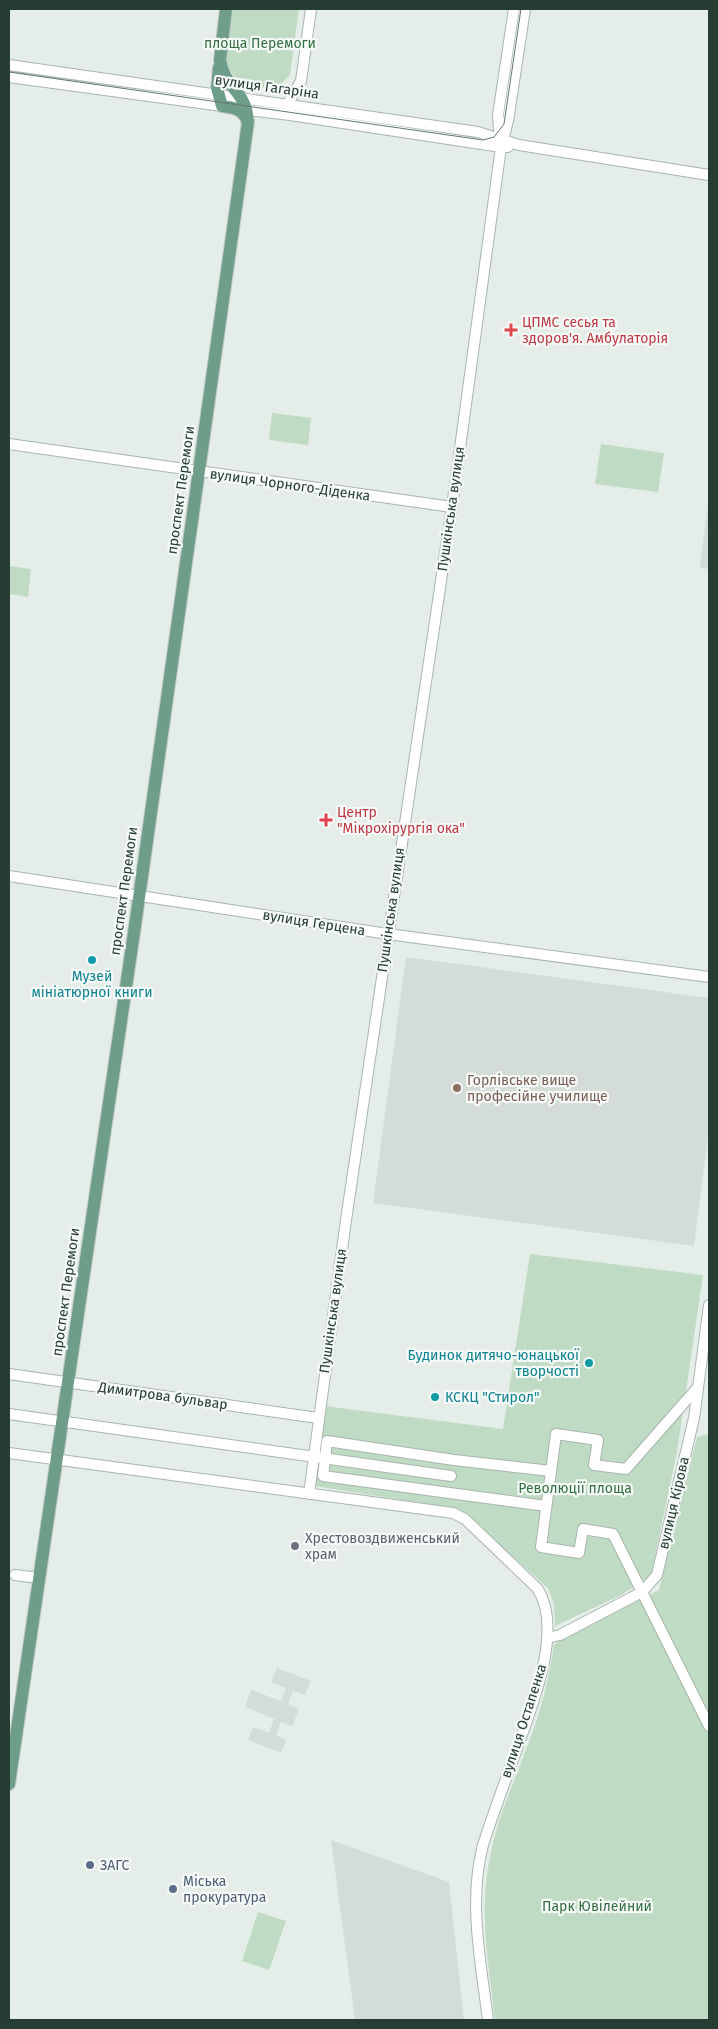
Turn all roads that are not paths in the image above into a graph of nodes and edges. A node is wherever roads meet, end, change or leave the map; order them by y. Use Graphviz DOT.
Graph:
graph roads {
  1 [pos="226,9"];
  2 [pos="311,9"];
  3 [pos="514,9"];
  4 [pos="525,9"];
  5 [pos="220,60"];
  6 [pos="9,65"];
  7 [pos="9,77"];
  8 [pos="220,101"];
  9 [pos="243,110"];
  10 [pos="285,110"];
  11 [pos="498,115"];
  12 [pos="478,132"];
  13 [pos="501,142"];
  14 [pos="709,175"];
  15 [pos="9,444"];
  16 [pos="199,472"];
  17 [pos="452,507"];
  18 [pos="9,876"];
  19 [pos="139,896"];
  20 [pos="388,934"];
  21 [pos="709,977"];
  22 [pos="709,1304"];
  23 [pos="9,1374"];
  24 [pos="68,1382"];
  25 [pos="698,1387"];
  26 [pos="9,1414"];
  27 [pos="318,1418"];
  28 [pos="62,1422"];
  29 [pos="9,1453"];
  30 [pos="313,1456"];
  31 [pos="325,1458"];
  32 [pos="56,1460"];
  33 [pos="454,1460"];
  34 [pos="551,1471"];
  35 [pos="451,1476"];
  36 [pos="309,1494"];
  37 [pos="448,1494"];
  38 [pos="546,1506"];
  39 [pos="15,1575"];
  40 [pos="39,1578"];
  41 [pos="642,1592"];
  42 [pos="547,1638"];
  43 [pos="709,1726"];
  44 [pos="9,1784"];
  45 [pos="488,2020"];
  1 -- 5 [label="main road"];
  2 -- 10 [label="street"];
  3 -- 11 [label="street, Пушкінська вулиця"];
  4 -- 13 [label="street, Пушкінська вулиця"];
  5 -- 8 [label="main road"];
  5 -- 9 [label="main road"];
  6 -- 8 [label="street, вулиця Гагаріна"];
  7 -- 8 [label="street, вулиця Гагаріна"];
  8 -- 9 [label="main road, вулиця Гагаріна"];
  9 -- 10 [label="street, вулиця Гагаріна"];
  9 -- 16 [label="main road, проспект Перемоги"];
  10 -- 12 [label="street, вулиця Гагаріна"];
  10 -- 13 [label="street, вулиця Гагаріна"];
  11 -- 12 [label="street"];
  11 -- 13 [label="street, Пушкінська вулиця"];
  12 -- 13 [label="street, вулиця Гагаріна"];
  13 -- 14 [label="street, вулиця Гагаріна"];
  13 -- 17 [label="street, Пушкінська вулиця"];
  15 -- 16 [label="street, вулиця Чорного-Діденка"];
  16 -- 17 [label="street, вулиця Чорного-Діденка"];
  16 -- 19 [label="main road, проспект Перемоги"];
  17 -- 20 [label="street, Пушкінська вулиця"];
  18 -- 19 [label="street, вулиця Герцена"];
  19 -- 20 [label="street, вулиця Герцена"];
  19 -- 24 [label="main road, проспект Перемоги"];
  20 -- 21 [label="street, вулиця Герцена"];
  20 -- 27 [label="street, Пушкінська вулиця"];
  22 -- 25 [label="street, вулиця Кірова"];
  23 -- 24 [label="street, Димитрова бульвар"];
  24 -- 27 [label="street, Димитрова бульвар"];
  24 -- 28 [label="main road, проспект Перемоги"];
  25 -- 34 [label="street"];
  25 -- 41 [label="street, вулиця Кірова"];
  26 -- 28 [label="street"];
  27 -- 30 [label="street, Пушкінська вулиця"];
  28 -- 30 [label="street"];
  28 -- 32 [label="main road, проспект Перемоги"];
  29 -- 32 [label="street"];
  30 -- 31 [label="street"];
  30 -- 36 [label="street, Пушкінська вулиця"];
  31 -- 33 [label="street"];
  31 -- 35 [label="street"];
  31 -- 37 [label="street"];
  32 -- 36 [label="street"];
  32 -- 40 [label="main road, проспект Перемоги"];
  33 -- 34 [label="street"];
  33 -- 35 [label="street"];
  34 -- 38 [label="street"];
  35 -- 37 [label="street"];
  36 -- 42 [label="street, вулиця Остапенка"];
  37 -- 38 [label="street"];
  38 -- 41 [label="street"];
  39 -- 40 [label="street"];
  40 -- 44 [label="main road, проспект Перемоги"];
  41 -- 42 [label="street, вулиця Кірова"];
  41 -- 43 [label="street"];
  42 -- 45 [label="street, вулиця Остапенка"];
}
